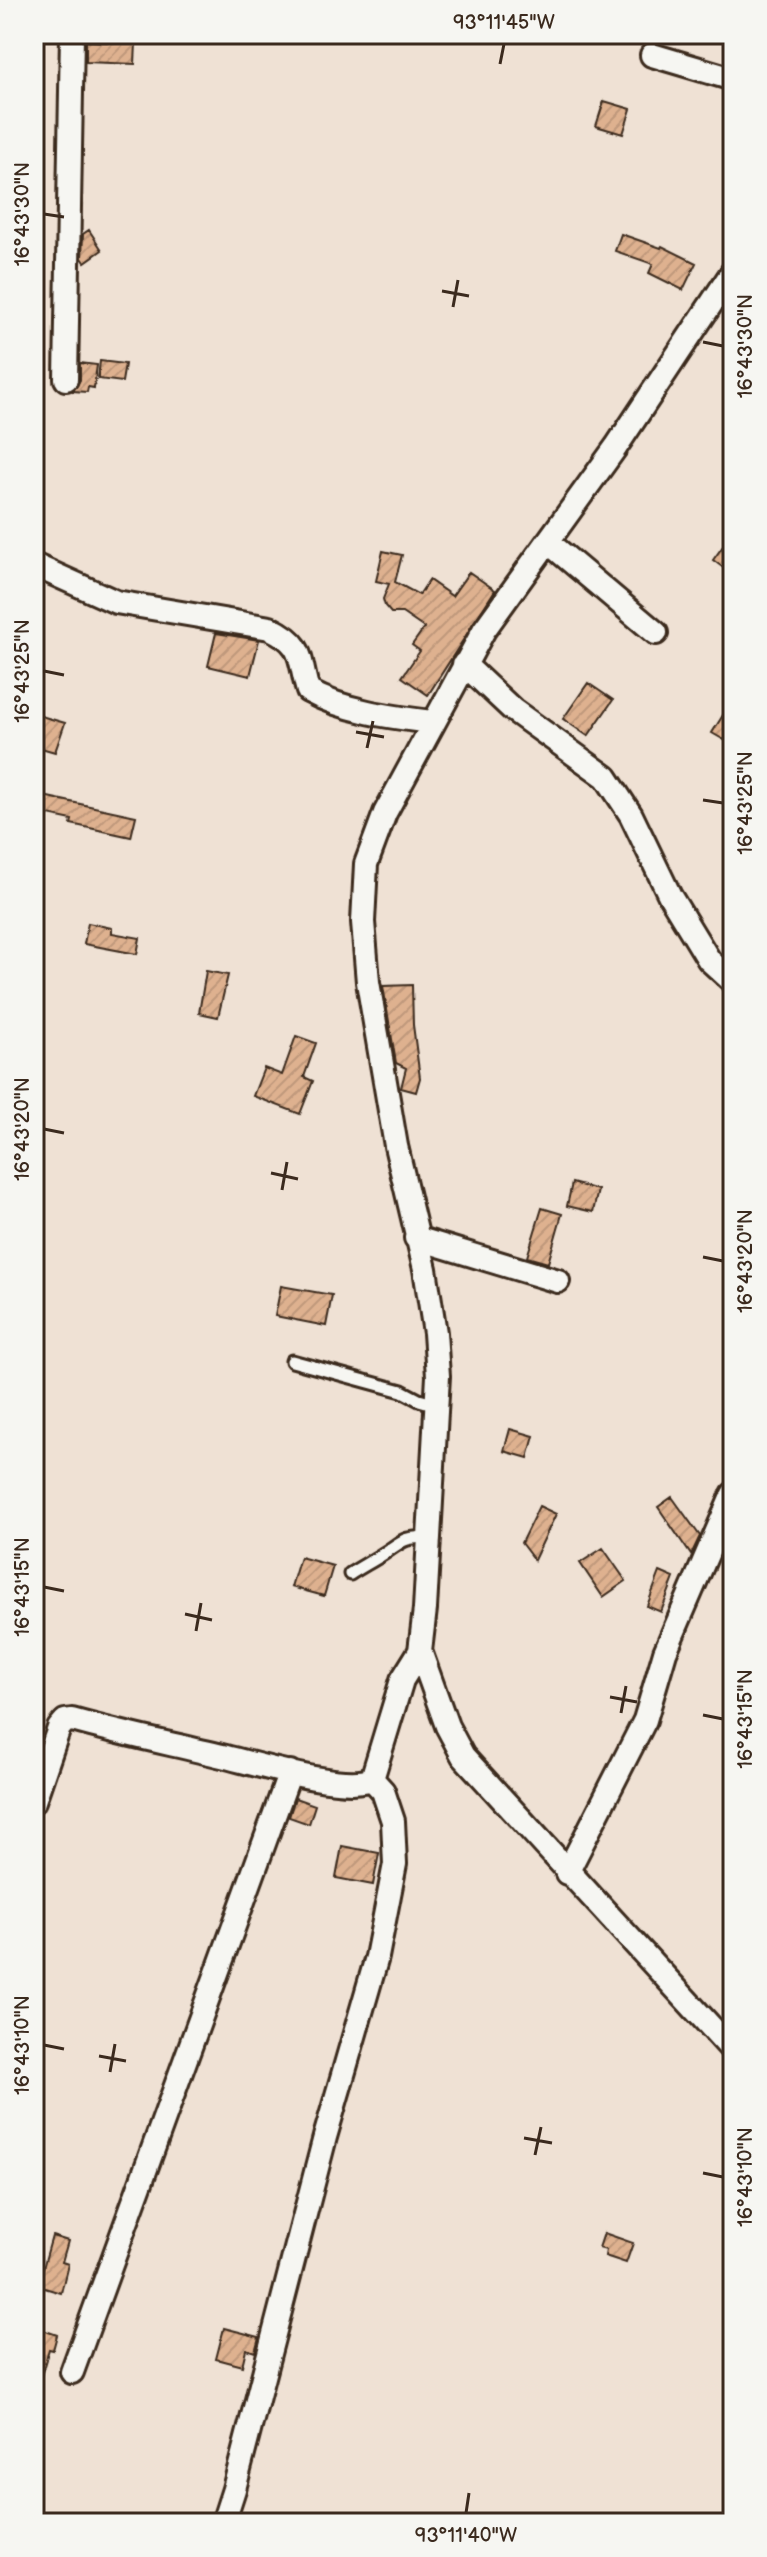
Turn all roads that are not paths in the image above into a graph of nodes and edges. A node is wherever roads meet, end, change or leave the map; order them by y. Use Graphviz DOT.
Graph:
graph roads {
  1 [pos="72,34"];
  2 [pos="652,55"];
  3 [pos="733,79"];
  4 [pos="733,271"];
  5 [pos="66,379"];
  6 [pos="548,542"];
  7 [pos="34,565"];
  8 [pos="656,633"];
  9 [pos="464,664"];
  10 [pos="432,722"];
  11 [pos="733,982"];
  12 [pos="416,1238"];
  13 [pos="558,1281"];
  14 [pos="292,1361"];
  15 [pos="437,1405"];
  16 [pos="733,1494"];
  17 [pos="429,1537"];
  18 [pos="350,1574"];
  19 [pos="420,1651"];
  20 [pos="290,1772"];
  21 [pos="372,1779"];
  22 [pos="34,1801"];
  23 [pos="567,1873"];
  24 [pos="733,2051"];
  25 [pos="72,2372"];
  26 [pos="223,2523"];
  1 -- 5 [label="street"];
  2 -- 3 [label="street"];
  4 -- 6 [label="street"];
  6 -- 8 [label="street"];
  6 -- 9 [label="street"];
  7 -- 10 [label="street"];
  9 -- 10 [label="street"];
  9 -- 11 [label="street"];
  10 -- 12 [label="street"];
  12 -- 13 [label="street"];
  12 -- 15 [label="street"];
  14 -- 15 [label="lane"];
  15 -- 17 [label="street"];
  16 -- 23 [label="street"];
  17 -- 18 [label="lane"];
  17 -- 19 [label="street"];
  19 -- 21 [label="street"];
  19 -- 23 [label="street"];
  20 -- 21 [label="street"];
  20 -- 22 [label="street"];
  20 -- 25 [label="street"];
  21 -- 26 [label="street"];
  23 -- 24 [label="street"];
}
